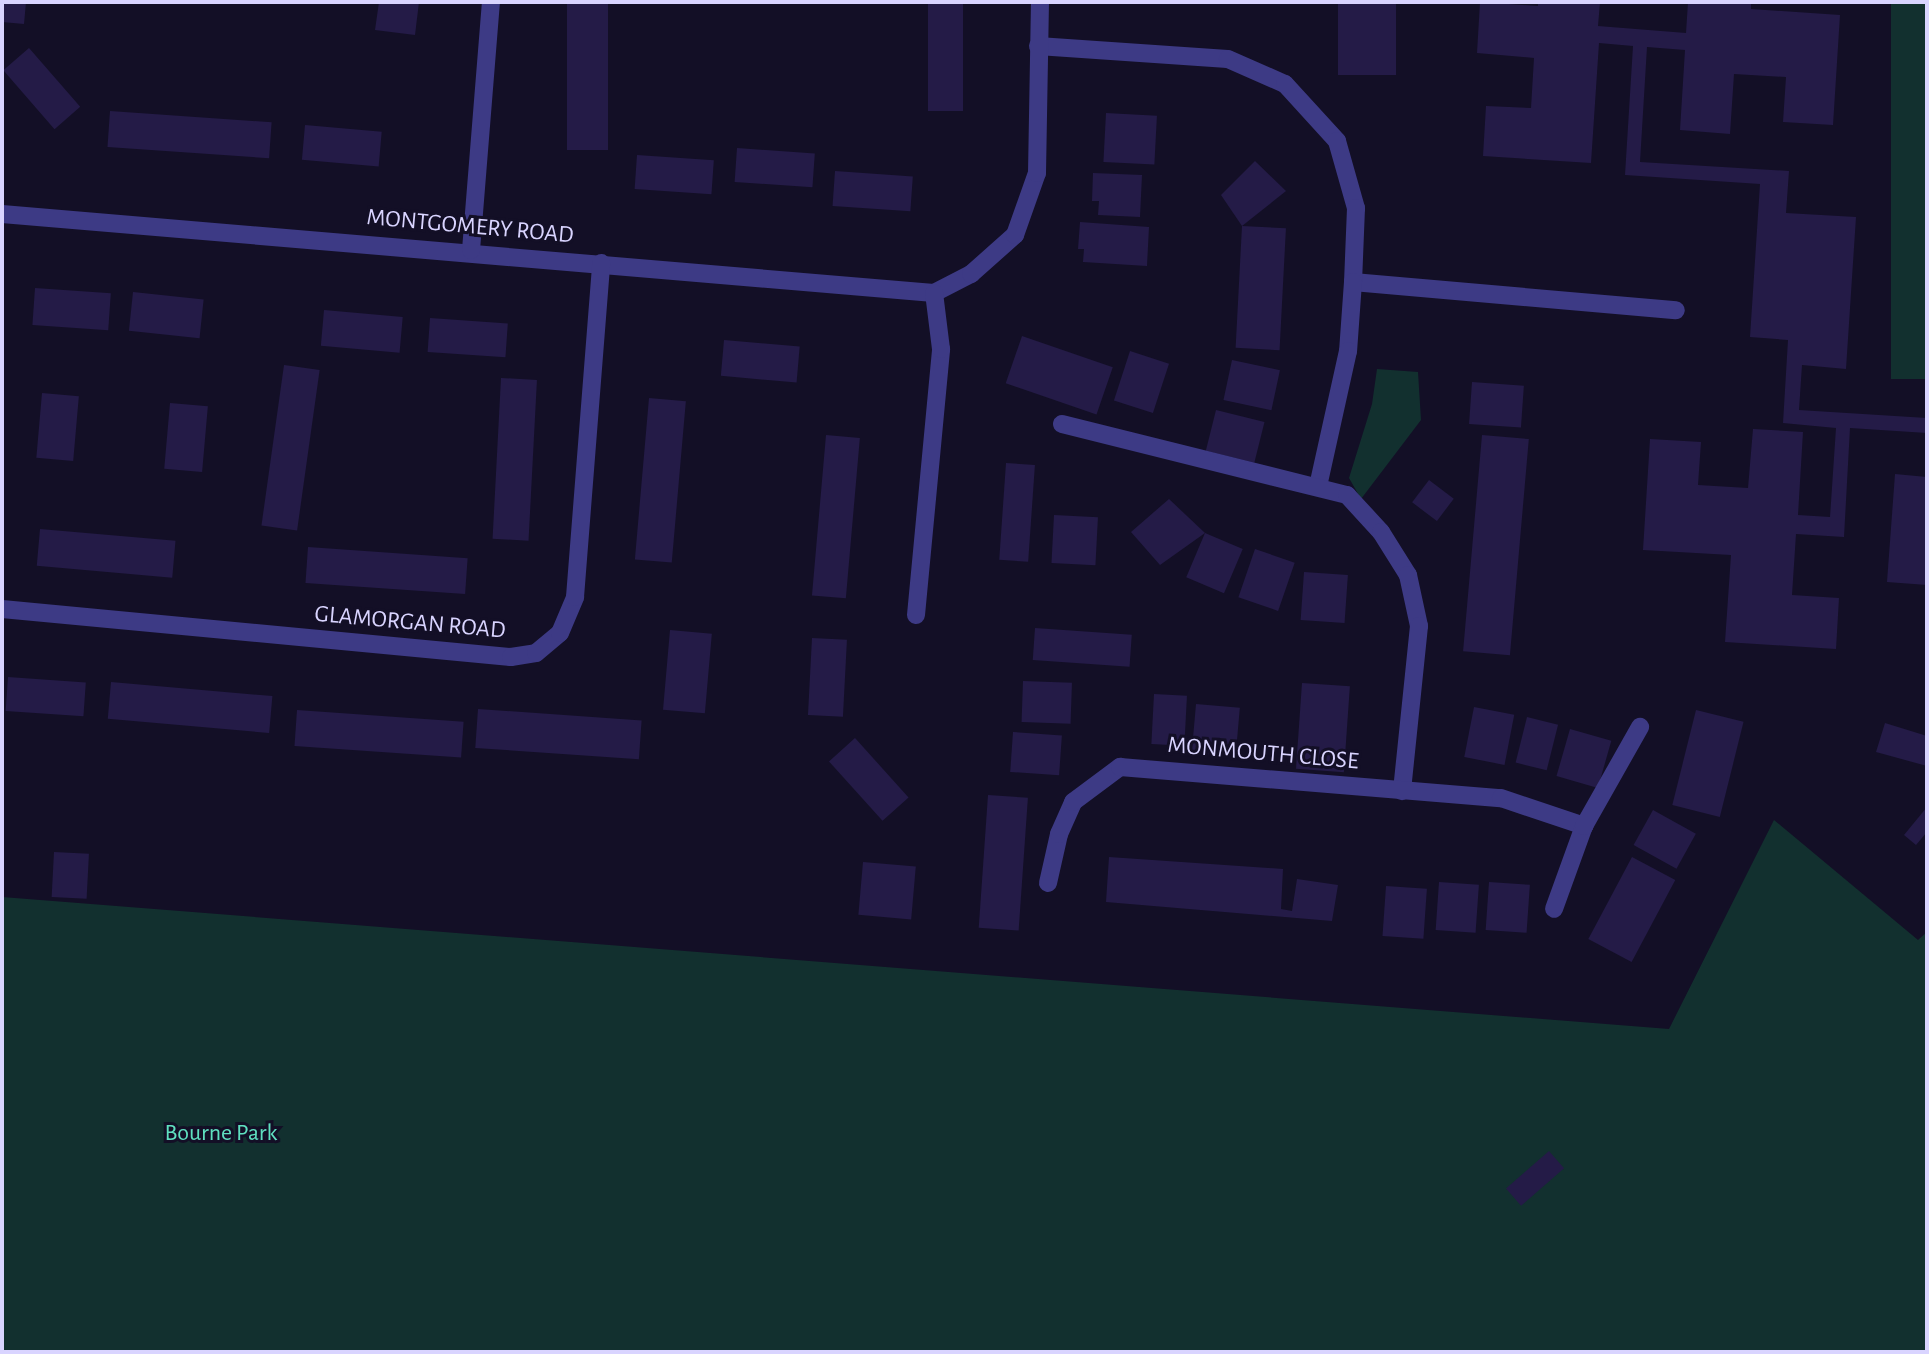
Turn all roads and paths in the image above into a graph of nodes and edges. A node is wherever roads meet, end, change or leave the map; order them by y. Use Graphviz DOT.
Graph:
graph roads {
  1 [pos="491,2"];
  2 [pos="1040,2"];
  3 [pos="1038,46"];
  4 [pos="2,214"];
  5 [pos="471,250"];
  6 [pos="601,263"];
  7 [pos="1353,282"];
  8 [pos="934,293"];
  9 [pos="1676,310"];
  10 [pos="1062,424"];
  11 [pos="1318,486"];
  12 [pos="2,609"];
  13 [pos="916,615"];
  14 [pos="1640,727"];
  15 [pos="1402,791"];
  16 [pos="1584,826"];
  17 [pos="1048,883"];
  18 [pos="1554,909"];
  1 -- 5 [label="street"];
  2 -- 3 [label="street"];
  3 -- 7 [label="street"];
  3 -- 8 [label="street"];
  4 -- 5 [label="street, MONTGOMERY ROAD"];
  5 -- 6 [label="street, MONTGOMERY ROAD"];
  6 -- 8 [label="street, MONTGOMERY ROAD"];
  6 -- 12 [label="street, GLAMORGAN ROAD"];
  7 -- 9 [label="street"];
  7 -- 11 [label="street"];
  8 -- 13 [label="street"];
  10 -- 11 [label="street"];
  11 -- 15 [label="street"];
  14 -- 16 [label="street"];
  15 -- 16 [label="street, MONMOUTH CLOSE"];
  15 -- 17 [label="street, MONMOUTH CLOSE"];
  16 -- 18 [label="street"];
}
